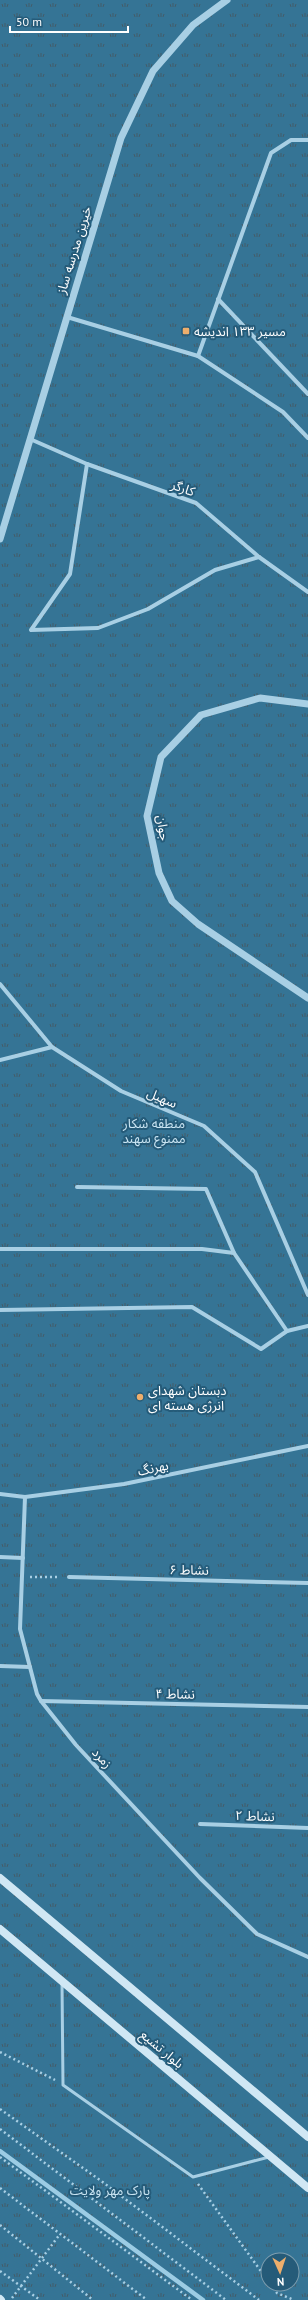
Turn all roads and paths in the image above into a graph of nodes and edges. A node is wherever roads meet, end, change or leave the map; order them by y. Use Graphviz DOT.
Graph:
graph roads {
  1 [pos="227,0"];
  2 [pos="308,140"];
  3 [pos="218,299"];
  4 [pos="67,317"];
  5 [pos="198,356"];
  6 [pos="308,394"];
  7 [pos="308,438"];
  8 [pos="30,439"];
  9 [pos="87,464"];
  10 [pos="0,539"];
  11 [pos="259,557"];
  12 [pos="308,592"];
  13 [pos="308,704"];
  14 [pos="0,984"];
  15 [pos="308,998"];
  16 [pos="52,1046"];
  17 [pos="0,1060"];
  18 [pos="77,1187"];
  19 [pos="0,1249"];
  20 [pos="234,1253"];
  21 [pos="308,1295"];
  22 [pos="0,1310"];
  23 [pos="308,1326"];
  24 [pos="287,1331"];
  25 [pos="308,1446"];
  26 [pos="0,1494"];
  27 [pos="25,1497"];
  28 [pos="0,1557"];
  29 [pos="23,1558"];
  30 [pos="22,1577"];
  31 [pos="69,1578"];
  32 [pos="308,1583"];
  33 [pos="0,1666"];
  34 [pos="30,1667"];
  35 [pos="41,1701"];
  36 [pos="308,1708"];
  37 [pos="200,1824"];
  38 [pos="308,1828"];
  39 [pos="0,1878"];
  40 [pos="0,1929"];
  41 [pos="308,1957"];
  42 [pos="62,1981"];
  43 [pos="0,2052"];
  44 [pos="63,2085"];
  45 [pos="0,2109"];
  46 [pos="0,2128"];
  47 [pos="308,2137"];
  48 [pos="271,2156"];
  49 [pos="0,2157"];
  50 [pos="193,2177"];
  51 [pos="0,2188"];
  52 [pos="308,2188"];
  53 [pos="0,2225"];
  54 [pos="60,2234"];
  55 [pos="42,2258"];
  56 [pos="0,2270"];
  57 [pos="260,2270"];
  58 [pos="21,2286"];
  59 [pos="276,2292"];
  60 [pos="11,2300"];
  61 [pos="40,2300"];
  62 [pos="93,2300"];
  63 [pos="147,2300"];
  64 [pos="192,2300"];
  65 [pos="226,2300"];
  66 [pos="260,2300"];
  67 [pos="294,2300"];
  1 -- 4 [label="street, خیرین مدرسه ساز"];
  2 -- 3 [label="street"];
  3 -- 5 [label="street"];
  3 -- 6 [label="street"];
  4 -- 5 [label="street"];
  4 -- 8 [label="street, خیرین مدرسه ساز"];
  5 -- 7 [label="street"];
  8 -- 9 [label="street, کارگر"];
  8 -- 10 [label="street, خیرین مدرسه ساز"];
  9 -- 11 [label="street, کارگر"];
  9 -- 11 [label="street"];
  11 -- 12 [label="street, کارگر"];
  13 -- 15 [label="street, جوان"];
  14 -- 16 [label="street, سهیل"];
  16 -- 17 [label="street"];
  16 -- 21 [label="street, سهیل"];
  18 -- 20 [label="street"];
  19 -- 20 [label="street"];
  20 -- 24 [label="street"];
  22 -- 24 [label="street"];
  23 -- 24 [label="street"];
  25 -- 27 [label="street, بهرنگ"];
  26 -- 27 [label="street, بهرنگ"];
  27 -- 29 [label="street, زمرد"];
  28 -- 29 [label="street"];
  29 -- 30 [label="street, زمرد"];
  30 -- 31 [label="path"];
  30 -- 34 [label="street, زمرد"];
  31 -- 32 [label="street, نشاط ۶"];
  33 -- 34 [label="street"];
  34 -- 35 [label="street, زمرد"];
  35 -- 36 [label="street, نشاط ۴"];
  35 -- 41 [label="street, زمرد"];
  37 -- 38 [label="street, نشاط ۲"];
  39 -- 47 [label="main road, بلوار تشیع"];
  40 -- 42 [label="main road, بلوار تشیع"];
  42 -- 44 [label="lane"];
  42 -- 48 [label="main road, بلوار تشیع"];
  43 -- 44 [label="path"];
  44 -- 50 [label="lane"];
  45 -- 66 [label="path"];
  46 -- 65 [label="path"];
  48 -- 50 [label="lane"];
  48 -- 52 [label="main road, بلوار تشیع"];
  49 -- 64 [label="path"];
  50 -- 57 [label="path"];
  51 -- 54 [label="path"];
  53 -- 55 [label="path"];
  54 -- 55 [label="path"];
  54 -- 63 [label="path"];
  55 -- 58 [label="path"];
  55 -- 62 [label="path"];
  56 -- 58 [label="path"];
  58 -- 60 [label="path"];
  58 -- 61 [label="path"];
  59 -- 67 [label="path"];
}
